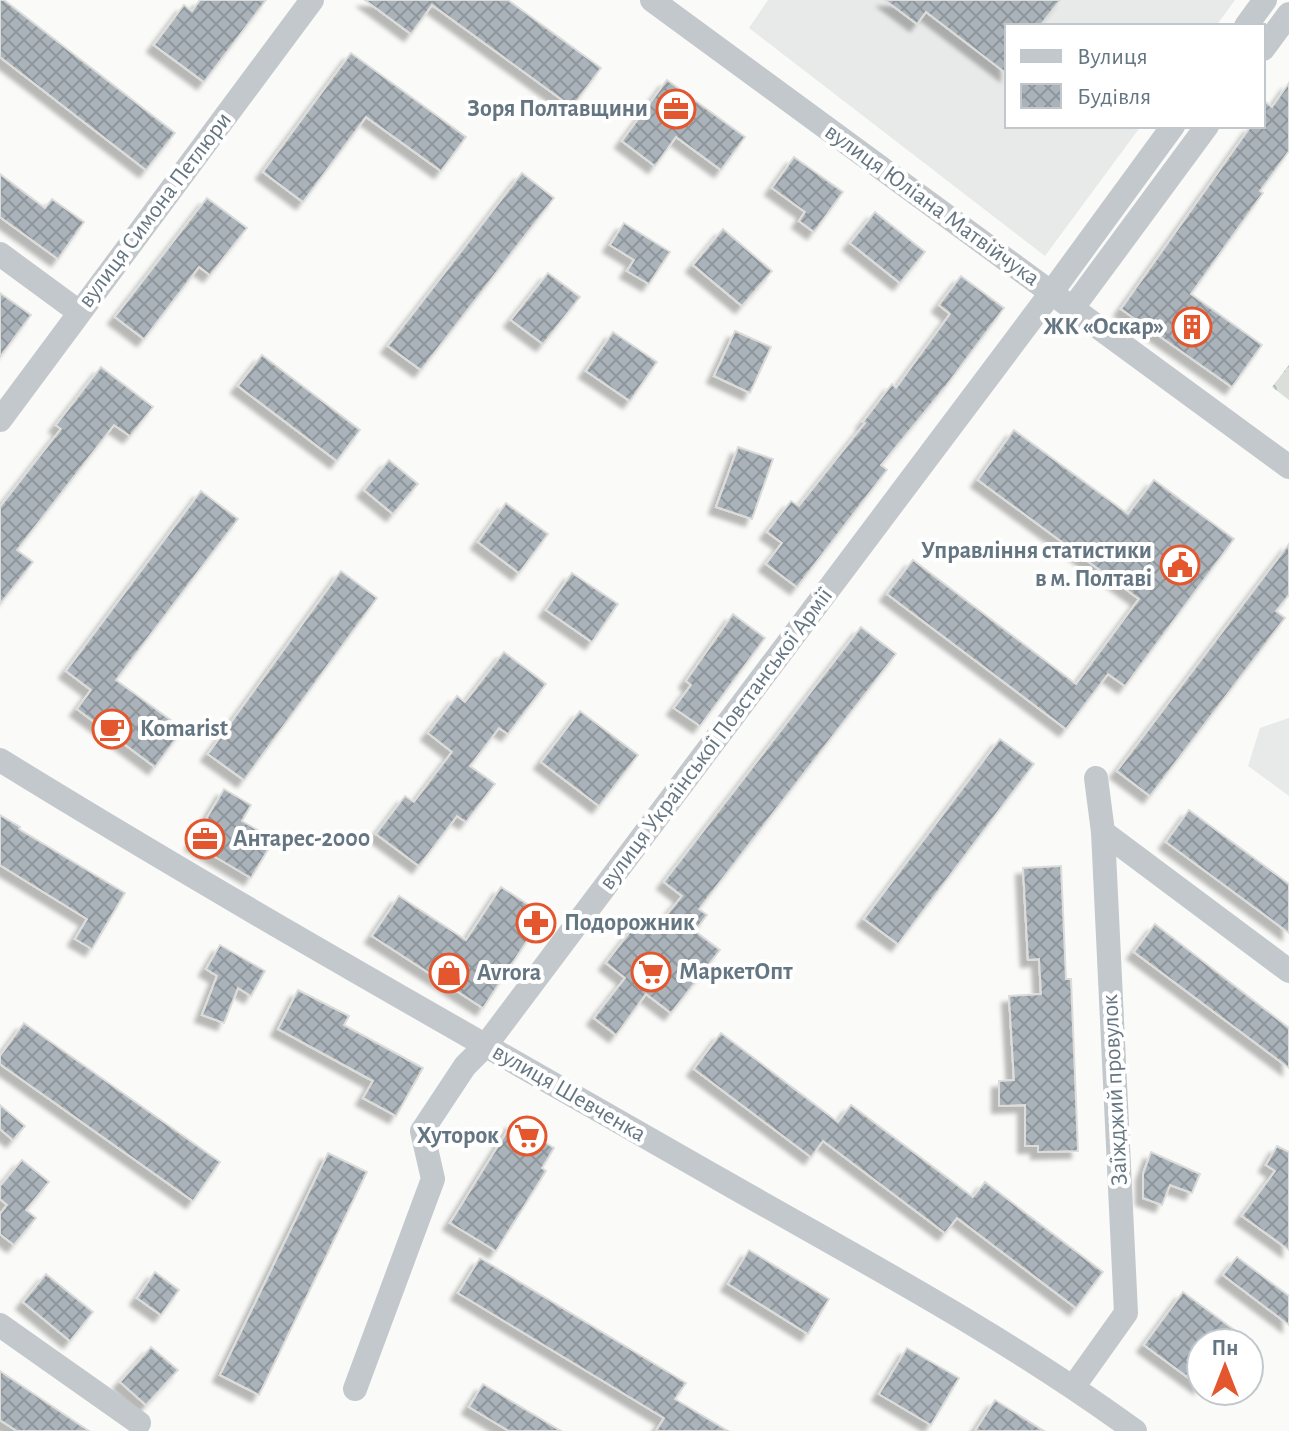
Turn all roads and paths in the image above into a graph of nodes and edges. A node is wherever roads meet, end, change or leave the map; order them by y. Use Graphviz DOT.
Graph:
graph roads {
  1 [pos="312,0"];
  2 [pos="652,0"];
  3 [pos="1265,0"];
  4 [pos="1289,14"];
  5 [pos="1247,24"];
  6 [pos="1265,46"];
  7 [pos="1172,128"];
  8 [pos="1206,128"];
  9 [pos="0,254"];
  10 [pos="1051,293"];
  11 [pos="1072,309"];
  12 [pos="79,312"];
  13 [pos="0,420"];
  14 [pos="1289,467"];
  15 [pos="0,760"];
  16 [pos="1096,778"];
  17 [pos="1103,832"];
  18 [pos="1289,971"];
  19 [pos="486,1045"];
  20 [pos="0,1325"];
  21 [pos="1074,1386"];
  22 [pos="355,1389"];
  23 [pos="139,1423"];
  24 [pos="1135,1431"];
  1 -- 12 [label="street, вулиця Симона Петлюри"];
  2 -- 10 [label="street, вулиця Юліана Матвійчука"];
  3 -- 5 [label="street"];
  4 -- 6 [label="street"];
  7 -- 10 [label="street, вулиця Української Повстанської Армії"];
  8 -- 11 [label="street"];
  9 -- 12 [label="street"];
  10 -- 11 [label="street, вулиця Юліана Матвійчука"];
  10 -- 19 [label="street, вулиця Української Повстанської Армії"];
  11 -- 14 [label="street, вулиця Юліана Матвійчука"];
  12 -- 13 [label="street, вулиця Симона Петлюри"];
  15 -- 19 [label="street, вулиця Шевченка"];
  16 -- 17 [label="street, Заїжджий провулок"];
  17 -- 18 [label="street"];
  17 -- 21 [label="street, Заїжджий провулок"];
  19 -- 21 [label="street, вулиця Шевченка"];
  19 -- 22 [label="street, вулиця Української Повстанської Армії"];
  20 -- 23 [label="street"];
  21 -- 24 [label="street, вулиця Шевченка"];
}
